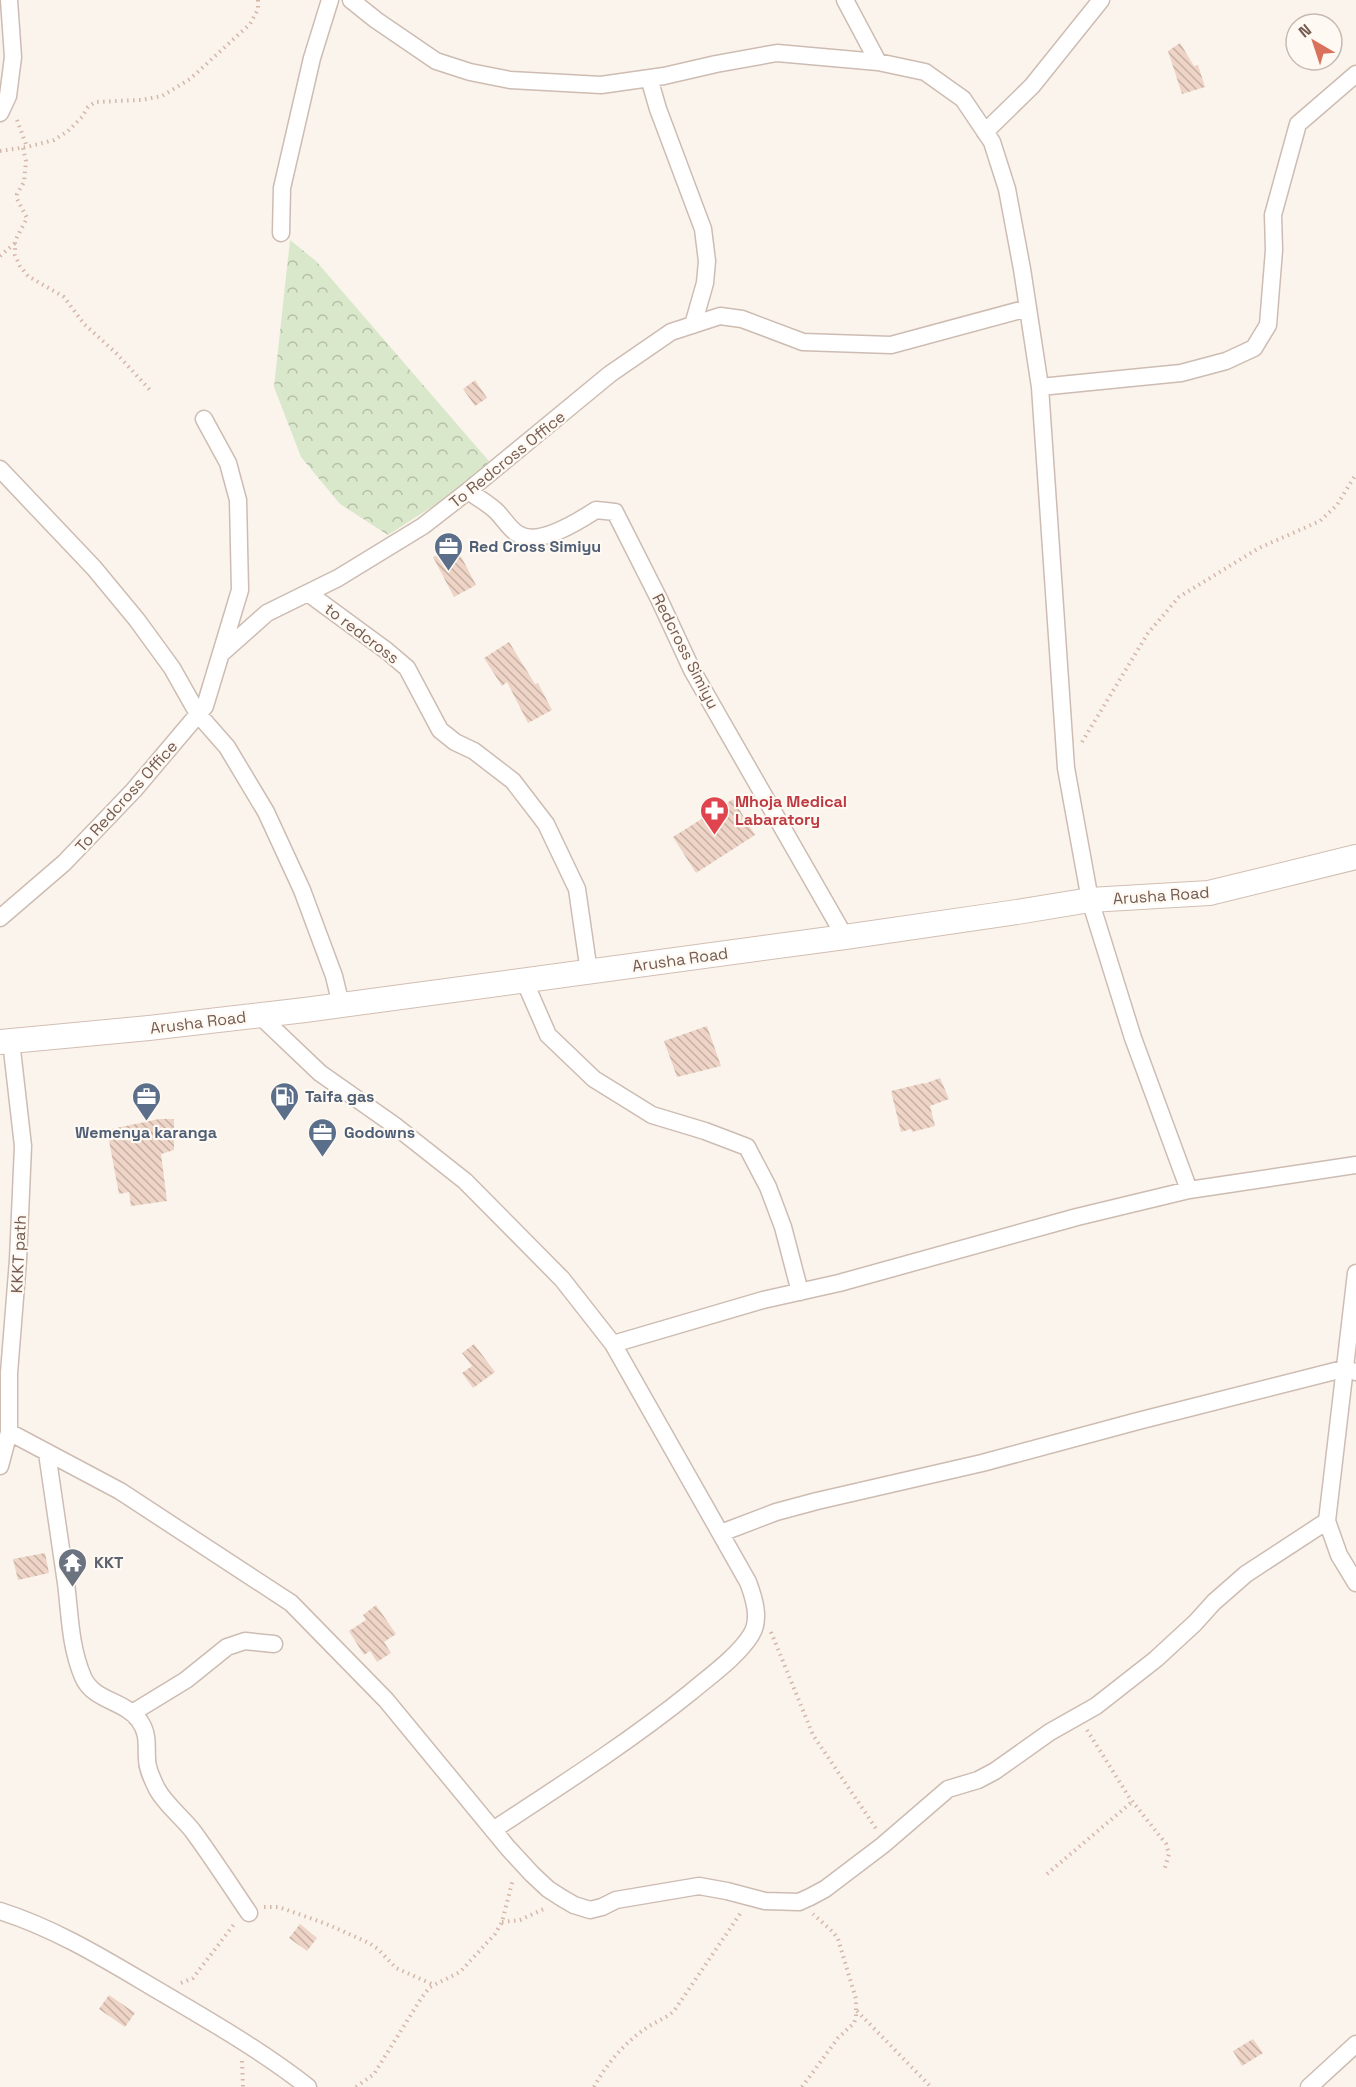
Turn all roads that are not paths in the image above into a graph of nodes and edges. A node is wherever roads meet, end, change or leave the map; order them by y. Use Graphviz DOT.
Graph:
graph roads {
  1 [pos="9,0"];
  2 [pos="330,0"];
  3 [pos="351,0"];
  4 [pos="845,0"];
  5 [pos="1101,0"];
  6 [pos="879,62"];
  7 [pos="1356,74"];
  8 [pos="650,78"];
  9 [pos="0,113"];
  10 [pos="986,132"];
  11 [pos="281,233"];
  12 [pos="1028,308"];
  13 [pos="693,325"];
  14 [pos="1040,387"];
  15 [pos="204,419"];
  16 [pos="0,469"];
  17 [pos="468,491"];
  18 [pos="308,593"];
  19 [pos="222,653"];
  20 [pos="198,714"];
  21 [pos="1356,857"];
  22 [pos="1090,900"];
  23 [pos="0,918"];
  24 [pos="845,937"];
  25 [pos="589,972"];
  26 [pos="524,980"];
  27 [pos="341,1005"];
  28 [pos="259,1015"];
  29 [pos="6,1041"];
  30 [pos="1356,1165"];
  31 [pos="1189,1190"];
  32 [pos="1356,1273"];
  33 [pos="800,1292"];
  34 [pos="7,1322"];
  35 [pos="614,1344"];
  36 [pos="1350,1371"];
  37 [pos="9,1432"];
  38 [pos="47,1453"];
  39 [pos="0,1466"];
  40 [pos="1327,1521"];
  41 [pos="721,1533"];
  42 [pos="1356,1583"];
  43 [pos="274,1644"];
  44 [pos="132,1713"];
  45 [pos="493,1830"];
  46 [pos="0,1911"];
  47 [pos="249,1913"];
  48 [pos="1356,2044"];
  49 [pos="308,2087"];
  50 [pos="1309,2087"];
  1 -- 9 [label="street"];
  2 -- 11 [label="street"];
  3 -- 8 [label="street"];
  4 -- 6 [label="street"];
  5 -- 10 [label="street"];
  6 -- 8 [label="street"];
  6 -- 10 [label="street"];
  7 -- 14 [label="street"];
  8 -- 13 [label="street"];
  10 -- 12 [label="street"];
  12 -- 13 [label="street, To Redcross Office"];
  12 -- 14 [label="street"];
  13 -- 17 [label="street, To Redcross Office"];
  14 -- 22 [label="street"];
  15 -- 19 [label="street, To Redcross Office"];
  16 -- 20 [label="street"];
  17 -- 18 [label="street, To Redcross Office"];
  17 -- 24 [label="street, Redcross Simiyu"];
  18 -- 19 [label="street, To Redcross Office"];
  18 -- 25 [label="street, to redcross"];
  19 -- 20 [label="street, To Redcross Office"];
  20 -- 23 [label="street, To Redcross Office"];
  20 -- 27 [label="street"];
  21 -- 22 [label="main road, Arusha Road"];
  22 -- 24 [label="main road, Arusha Road"];
  22 -- 31 [label="street"];
  24 -- 25 [label="main road, Arusha Road"];
  25 -- 26 [label="main road, Arusha Road"];
  26 -- 27 [label="main road, Arusha Road"];
  26 -- 33 [label="street"];
  27 -- 28 [label="main road, Arusha Road"];
  28 -- 29 [label="main road, Arusha Road"];
  28 -- 35 [label="street"];
  29 -- 34 [label="street, KKKT path"];
  30 -- 31 [label="street"];
  31 -- 33 [label="street"];
  32 -- 36 [label="street"];
  33 -- 35 [label="street"];
  34 -- 37 [label="street, KKKT path"];
  35 -- 41 [label="street"];
  36 -- 40 [label="street"];
  36 -- 41 [label="street"];
  37 -- 38 [label="street"];
  37 -- 39 [label="street, KKKT path"];
  38 -- 44 [label="street"];
  38 -- 45 [label="street"];
  40 -- 42 [label="street"];
  40 -- 45 [label="street"];
  41 -- 45 [label="street"];
  43 -- 44 [label="street"];
  44 -- 47 [label="street"];
  46 -- 49 [label="street"];
  48 -- 50 [label="street"];
}
